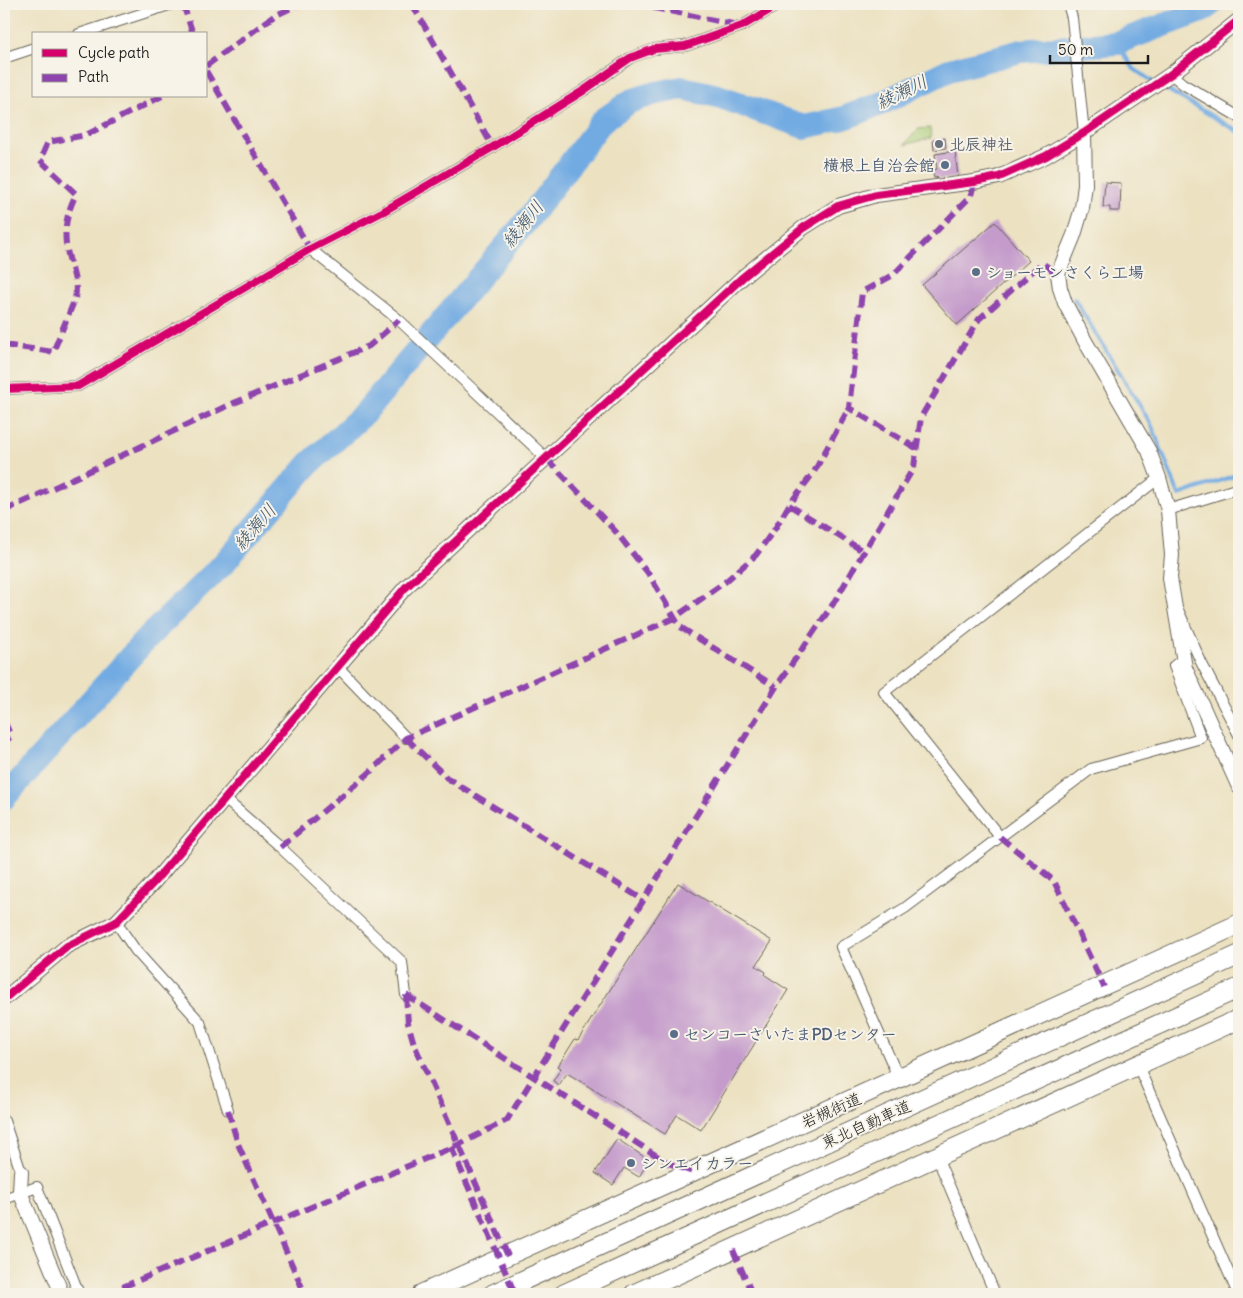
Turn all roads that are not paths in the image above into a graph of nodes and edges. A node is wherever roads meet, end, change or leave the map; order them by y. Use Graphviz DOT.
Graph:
graph roads {
  1 [pos="172,4"];
  2 [pos="780,4"];
  3 [pos="1068,4"];
  4 [pos="1239,20"];
  5 [pos="85,32"];
  6 [pos="32,49"];
  7 [pos="4,58"];
  8 [pos="1168,76"];
  9 [pos="1239,117"];
  10 [pos="1084,133"];
  11 [pos="310,250"];
  12 [pos="4,389"];
  13 [pos="547,459"];
  14 [pos="1159,478"];
  15 [pos="1239,488"];
  16 [pos="1168,510"];
  17 [pos="1172,597"];
  18 [pos="1183,659"];
  19 [pos="337,666"];
  20 [pos="1239,735"];
  21 [pos="406,738"];
  22 [pos="1239,787"];
  23 [pos="225,799"];
  24 [pos="1000,837"];
  25 [pos="116,922"];
  26 [pos="1239,924"];
  27 [pos="1239,955"];
  28 [pos="1239,988"];
  29 [pos="406,995"];
  30 [pos="4,999"];
  31 [pos="1239,1019"];
  32 [pos="1138,1066"];
  33 [pos="899,1079"];
  34 [pos="228,1110"];
  35 [pos="4,1121"];
  36 [pos="937,1157"];
  37 [pos="21,1172"];
  38 [pos="20,1192"];
  39 [pos="4,1199"];
  40 [pos="61,1293"];
  41 [pos="79,1294"];
  42 [pos="422,1294"];
  43 [pos="493,1294"];
  44 [pos="564,1294"];
  45 [pos="634,1294"];
  46 [pos="995,1294"];
  47 [pos="1238,1294"];
  1 -- 5 [label="street"];
  2 -- 11 [label="street"];
  3 -- 10 [label="street"];
  4 -- 8 [label="street"];
  6 -- 7 [label="street"];
  8 -- 9 [label="street"];
  8 -- 10 [label="street"];
  10 -- 13 [label="street"];
  10 -- 14 [label="street"];
  11 -- 12 [label="street"];
  11 -- 13 [label="street"];
  13 -- 19 [label="street"];
  14 -- 16 [label="street"];
  14 -- 24 [label="street"];
  15 -- 16 [label="street"];
  16 -- 17 [label="street"];
  17 -- 18 [label="street"];
  17 -- 20 [label="street"];
  18 -- 22 [label="street"];
  18 -- 24 [label="street"];
  19 -- 21 [label="street"];
  19 -- 23 [label="street"];
  23 -- 25 [label="street"];
  23 -- 29 [label="street"];
  24 -- 33 [label="street"];
  25 -- 30 [label="street"];
  25 -- 34 [label="street"];
  26 -- 33 [label="highway, 岩槻街道"];
  27 -- 43 [label="highway, 東北自動車道"];
  28 -- 44 [label="highway, 東北自動車道"];
  31 -- 32 [label="highway"];
  32 -- 36 [label="highway"];
  32 -- 47 [label="street"];
  33 -- 42 [label="highway, 岩槻街道"];
  35 -- 37 [label="street"];
  36 -- 45 [label="highway"];
  36 -- 46 [label="street"];
  37 -- 38 [label="street"];
  38 -- 39 [label="street"];
  38 -- 40 [label="street"];
  38 -- 41 [label="street"];
}
